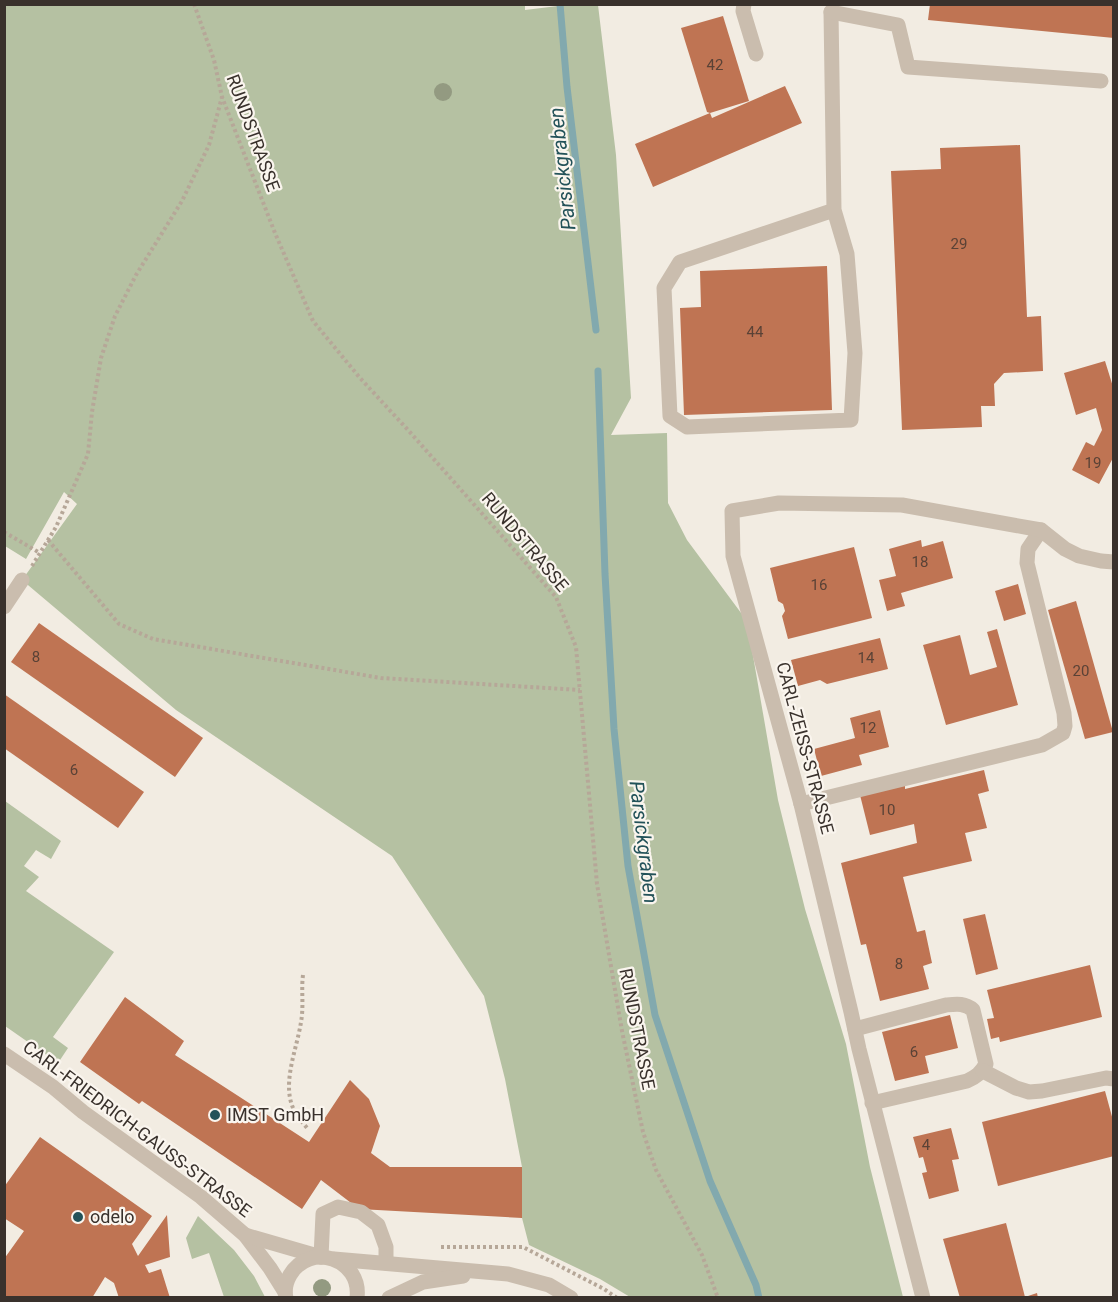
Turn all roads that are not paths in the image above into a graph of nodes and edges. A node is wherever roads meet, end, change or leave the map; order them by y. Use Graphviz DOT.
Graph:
graph roads {
  1 [pos="744,4"];
  2 [pos="829,8"];
  3 [pos="756,54"];
  4 [pos="1101,81"];
  5 [pos="834,210"];
  6 [pos="1041,530"];
  7 [pos="1113,562"];
  8 [pos="22,580"];
  9 [pos="4,607"];
  10 [pos="801,804"];
  11 [pos="855,1029"];
  12 [pos="4,1054"];
  13 [pos="983,1071"];
  14 [pos="1113,1079"];
  15 [pos="872,1103"];
  16 [pos="246,1235"];
  17 [pos="328,1258"];
  18 [pos="386,1263"];
  19 [pos="489,1273"];
  20 [pos="285,1295"];
  21 [pos="357,1298"];
  22 [pos="389,1298"];
  23 [pos="571,1298"];
  24 [pos="923,1298"];
  1 -- 3 [label="street"];
  2 -- 4 [label="street"];
  2 -- 5 [label="street"];
  5 -- 5 [label="street"];
  6 -- 7 [label="street"];
  6 -- 10 [label="street"];
  6 -- 10 [label="street, CARL-ZEISS-STRASSE"];
  8 -- 9 [label="street"];
  10 -- 11 [label="street, CARL-ZEISS-STRASSE"];
  11 -- 13 [label="street"];
  11 -- 15 [label="street, CARL-ZEISS-STRASSE"];
  12 -- 16 [label="street, CARL-FRIEDRICH-GAUSS-STRASSE"];
  13 -- 14 [label="street"];
  13 -- 15 [label="street"];
  15 -- 24 [label="street, CARL-ZEISS-STRASSE"];
  16 -- 17 [label="street, CARL-FRIEDRICH-GAUSS-STRASSE"];
  16 -- 20 [label="street, CARL-FRIEDRICH-GAUSS-STRASSE"];
  17 -- 18 [label="street, CARL-FRIEDRICH-GAUSS-STRASSE"];
  17 -- 18 [label="street"];
  17 -- 20 [label="street"];
  17 -- 21 [label="street"];
  18 -- 19 [label="street, CARL-FRIEDRICH-GAUSS-STRASSE"];
  19 -- 22 [label="street, CARL-FRIEDRICH-GAUSS-STRASSE"];
  19 -- 23 [label="street, CARL-FRIEDRICH-GAUSS-STRASSE"];
}
